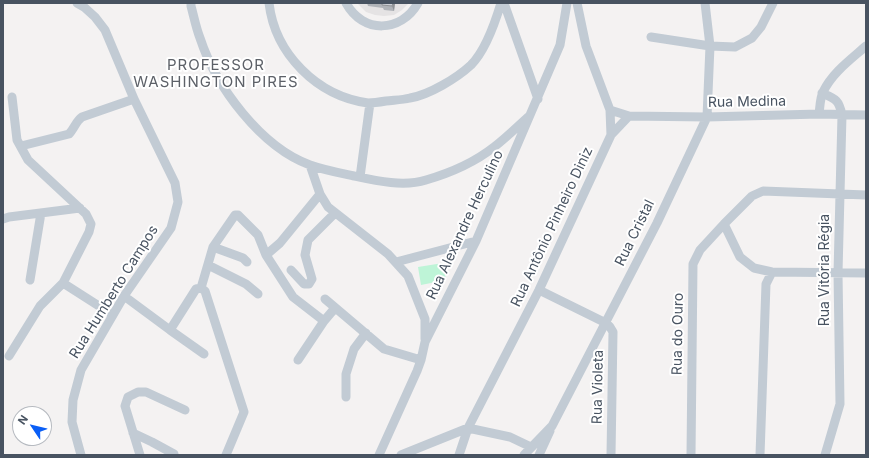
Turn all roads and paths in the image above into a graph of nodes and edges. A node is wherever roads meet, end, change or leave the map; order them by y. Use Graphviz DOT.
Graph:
graph roads {
  1 [pos="77,3"];
  2 [pos="192,3"];
  3 [pos="269,3"];
  4 [pos="346,3"];
  5 [pos="418,3"];
  6 [pos="501,3"];
  7 [pos="504,3"];
  8 [pos="567,3"];
  9 [pos="577,3"];
  10 [pos="705,3"];
  11 [pos="773,3"];
  12 [pos="651,36"];
  13 [pos="710,46"];
  14 [pos="866,46"];
  15 [pos="822,93"];
  16 [pos="12,97"];
  17 [pos="134,99"];
  18 [pos="538,99"];
  19 [pos="370,103"];
  20 [pos="610,110"];
  21 [pos="819,114"];
  22 [pos="531,115"];
  23 [pos="842,115"];
  24 [pos="866,115"];
  25 [pos="629,116"];
  26 [pos="707,117"];
  27 [pos="611,136"];
  28 [pos="21,146"];
  29 [pos="310,165"];
  30 [pos="360,177"];
  31 [pos="320,194"];
  32 [pos="840,194"];
  33 [pos="866,195"];
  34 [pos="80,208"];
  35 [pos="335,212"];
  36 [pos="41,213"];
  37 [pos="5,215"];
  38 [pos="724,224"];
  39 [pos="476,241"];
  40 [pos="213,247"];
  41 [pos="266,255"];
  42 [pos="247,262"];
  43 [pos="396,262"];
  44 [pos="208,265"];
  45 [pos="290,270"];
  46 [pos="772,272"];
  47 [pos="838,273"];
  48 [pos="866,273"];
  49 [pos="30,280"];
  50 [pos="63,283"];
  51 [pos="202,288"];
  52 [pos="539,290"];
  53 [pos="258,294"];
  54 [pos="124,296"];
  55 [pos="325,299"];
  56 [pos="335,308"];
  57 [pos="113,315"];
  58 [pos="324,321"];
  59 [pos="606,323"];
  60 [pos="170,330"];
  61 [pos="366,333"];
  62 [pos="425,342"];
  63 [pos="204,354"];
  64 [pos="9,356"];
  65 [pos="298,360"];
  66 [pos="421,360"];
  67 [pos="346,397"];
  68 [pos="185,410"];
  69 [pos="552,426"];
  70 [pos="468,428"];
  71 [pos="133,433"];
  72 [pos="531,447"];
  73 [pos="174,454"];
  74 [pos="81,455"];
  75 [pos="140,455"];
  76 [pos="227,455"];
  77 [pos="379,455"];
  78 [pos="401,455"];
  79 [pos="459,455"];
  80 [pos="524,455"];
  81 [pos="539,455"];
  82 [pos="611,455"];
  83 [pos="691,455"];
  84 [pos="760,455"];
  85 [pos="825,455"];
  1 -- 17 [label="street, Rua Humberto Campos"];
  2 -- 29 [label="street"];
  3 -- 19 [label="street"];
  4 -- 5 [label="street"];
  6 -- 19 [label="street"];
  7 -- 18 [label="street"];
  8 -- 18 [label="street, Rua Alexandre Herculino"];
  9 -- 20 [label="street, Rua Antônio Pinheiro Diniz"];
  10 -- 13 [label="street, Rua Cristal"];
  11 -- 13 [label="street"];
  12 -- 13 [label="street"];
  13 -- 26 [label="street, Rua Cristal"];
  14 -- 15 [label="street"];
  15 -- 21 [label="street"];
  15 -- 23 [label="street, Rua Vitória Régia"];
  16 -- 28 [label="street"];
  17 -- 28 [label="street"];
  17 -- 54 [label="street, Rua Humberto Campos"];
  18 -- 22 [label="street, Rua Alexandre Herculino"];
  19 -- 30 [label="street"];
  20 -- 25 [label="street, Rua Medina"];
  20 -- 27 [label="street, Rua Antônio Pinheiro Diniz"];
  21 -- 23 [label="street, Rua Medina"];
  21 -- 26 [label="street, Rua Medina"];
  22 -- 30 [label="street"];
  22 -- 39 [label="street, Rua Alexandre Herculino"];
  23 -- 24 [label="street, Rua Medina"];
  23 -- 32 [label="street, Rua Vitória Régia"];
  25 -- 26 [label="street, Rua Medina"];
  25 -- 27 [label="street"];
  26 -- 59 [label="street, Rua Cristal"];
  27 -- 52 [label="street, Rua Antônio Pinheiro Diniz"];
  28 -- 34 [label="street"];
  29 -- 30 [label="street"];
  29 -- 31 [label="street"];
  31 -- 35 [label="street"];
  31 -- 41 [label="street"];
  32 -- 33 [label="street, Rua do Ouro"];
  32 -- 38 [label="street, Rua do Ouro"];
  32 -- 47 [label="street, Rua Vitória Régia"];
  34 -- 36 [label="street"];
  34 -- 50 [label="street"];
  35 -- 43 [label="street"];
  35 -- 45 [label="street"];
  36 -- 37 [label="street"];
  36 -- 49 [label="street"];
  38 -- 46 [label="street"];
  38 -- 83 [label="street, Rua do Ouro"];
  39 -- 43 [label="street"];
  39 -- 62 [label="street, Rua Alexandre Herculino"];
  40 -- 41 [label="street"];
  40 -- 42 [label="street"];
  40 -- 44 [label="street"];
  41 -- 58 [label="street"];
  43 -- 62 [label="street"];
  44 -- 51 [label="street"];
  44 -- 53 [label="street"];
  46 -- 47 [label="street"];
  46 -- 84 [label="street"];
  47 -- 48 [label="street"];
  47 -- 85 [label="street, Rua Vitória Régia"];
  50 -- 57 [label="street"];
  50 -- 64 [label="street"];
  51 -- 60 [label="street"];
  51 -- 76 [label="street"];
  52 -- 59 [label="street"];
  52 -- 70 [label="street, Rua Antônio Pinheiro Diniz"];
  54 -- 57 [label="street, Rua Humberto Campos"];
  54 -- 60 [label="street"];
  55 -- 56 [label="street"];
  56 -- 58 [label="street"];
  56 -- 61 [label="street"];
  57 -- 74 [label="street, Rua Humberto Campos"];
  58 -- 65 [label="street"];
  59 -- 69 [label="street, Rua Cristal"];
  59 -- 82 [label="street, Rua Violeta"];
  60 -- 63 [label="street"];
  61 -- 66 [label="street"];
  61 -- 67 [label="street"];
  62 -- 66 [label="street, Rua Alexandre Herculino"];
  66 -- 77 [label="street, Rua Alexandre Herculino"];
  68 -- 71 [label="street"];
  69 -- 72 [label="street, Rua Cristal"];
  69 -- 81 [label="street"];
  70 -- 72 [label="street"];
  70 -- 78 [label="street"];
  70 -- 79 [label="street, Rua Antônio Pinheiro Diniz"];
  71 -- 73 [label="street"];
  71 -- 75 [label="street"];
  72 -- 80 [label="street, Rua Cristal"];
}
